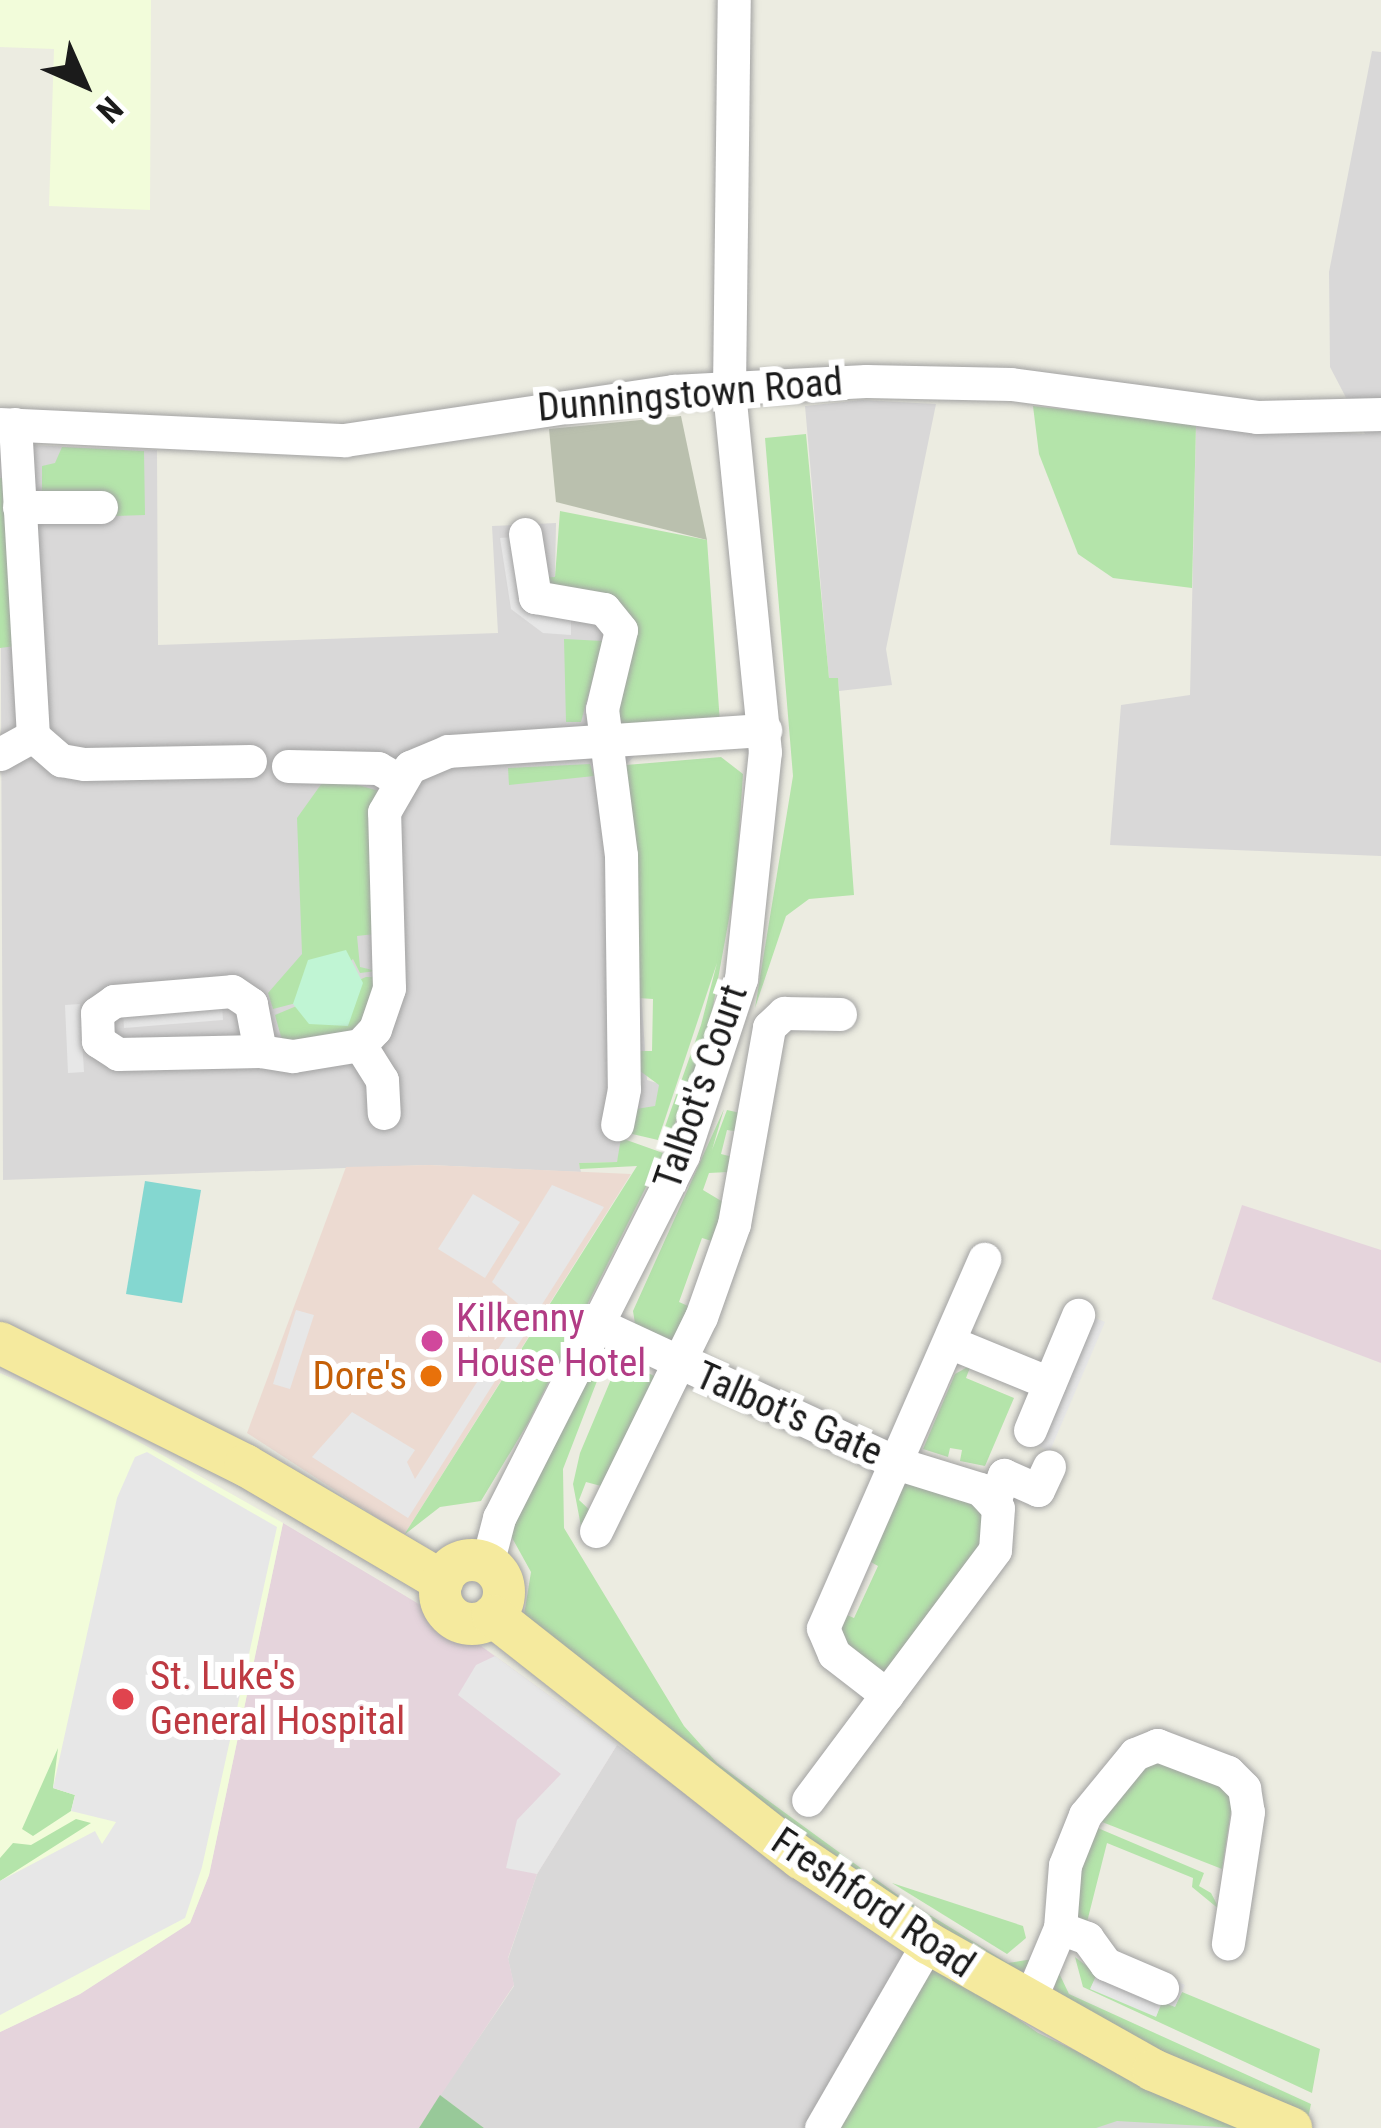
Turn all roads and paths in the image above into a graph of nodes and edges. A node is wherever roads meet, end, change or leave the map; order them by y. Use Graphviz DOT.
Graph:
graph roads {
  1 [pos="734,0"];
  2 [pos="729,389"];
  3 [pos="1381,415"];
  4 [pos="7,424"];
  5 [pos="19,506"];
  6 [pos="101,507"];
  7 [pos="525,534"];
  8 [pos="765,730"];
  9 [pos="33,736"];
  10 [pos="606,738"];
  11 [pos="0,754"];
  12 [pos="250,761"];
  13 [pos="299,772"];
  14 [pos="399,780"];
  15 [pos="839,1014"];
  16 [pos="360,1046"];
  17 [pos="260,1052"];
  18 [pos="384,1113"];
  19 [pos="617,1124"];
  20 [pos="984,1259"];
  21 [pos="1078,1315"];
  22 [pos="602,1326"];
  23 [pos="0,1343"];
  24 [pos="954,1344"];
  25 [pos="679,1364"];
  26 [pos="1049,1383"];
  27 [pos="1030,1430"];
  28 [pos="899,1464"];
  29 [pos="1049,1466"];
  30 [pos="994,1501"];
  31 [pos="596,1531"];
  32 [pos="487,1564"];
  33 [pos="442,1580"];
  34 [pos="494,1616"];
  35 [pos="887,1695"];
  36 [pos="808,1799"];
  37 [pos="1060,1928"];
  38 [pos="928,1943"];
  39 [pos="1228,1943"];
  40 [pos="1162,1988"];
  41 [pos="1028,2004"];
  42 [pos="821,2128"];
  43 [pos="1292,2128"];
  1 -- 2 [label="street, Talbot's Court"];
  2 -- 3 [label="street, Dunningstown Road"];
  2 -- 4 [label="street, Dunningstown Road"];
  2 -- 8 [label="street, Talbot's Court"];
  4 -- 5 [label="street"];
  5 -- 6 [label="street"];
  5 -- 9 [label="street"];
  7 -- 10 [label="street, Talbot's Court"];
  8 -- 10 [label="street"];
  8 -- 22 [label="street, Talbot's Court"];
  9 -- 11 [label="street"];
  9 -- 12 [label="street"];
  10 -- 14 [label="street"];
  10 -- 19 [label="street, Talbot's Court"];
  13 -- 14 [label="street"];
  14 -- 16 [label="street"];
  15 -- 25 [label="street, Talbot's Gate"];
  16 -- 17 [label="street"];
  16 -- 18 [label="street"];
  20 -- 24 [label="street, Talbot's Gate"];
  21 -- 26 [label="street"];
  22 -- 25 [label="street, Talbot's Gate"];
  22 -- 32 [label="street, Talbot's Court"];
  23 -- 33 [label="main road, Freshford Road"];
  24 -- 26 [label="street"];
  24 -- 28 [label="street, Talbot's Gate"];
  25 -- 28 [label="street, Talbot's Gate"];
  25 -- 31 [label="street, Talbot's Gate"];
  26 -- 27 [label="street"];
  28 -- 30 [label="street, Talbot's Gate"];
  28 -- 35 [label="street, Talbot's Gate"];
  29 -- 30 [label="street"];
  30 -- 35 [label="street"];
  32 -- 33 [label="main road"];
  32 -- 34 [label="main road"];
  33 -- 34 [label="main road, Freshford Road"];
  34 -- 38 [label="main road, Freshford Road"];
  35 -- 36 [label="street"];
  37 -- 39 [label="street"];
  37 -- 40 [label="street"];
  37 -- 41 [label="street"];
  38 -- 41 [label="main road, Freshford Road"];
  38 -- 42 [label="street"];
  41 -- 43 [label="main road, Freshford Road"];
}
